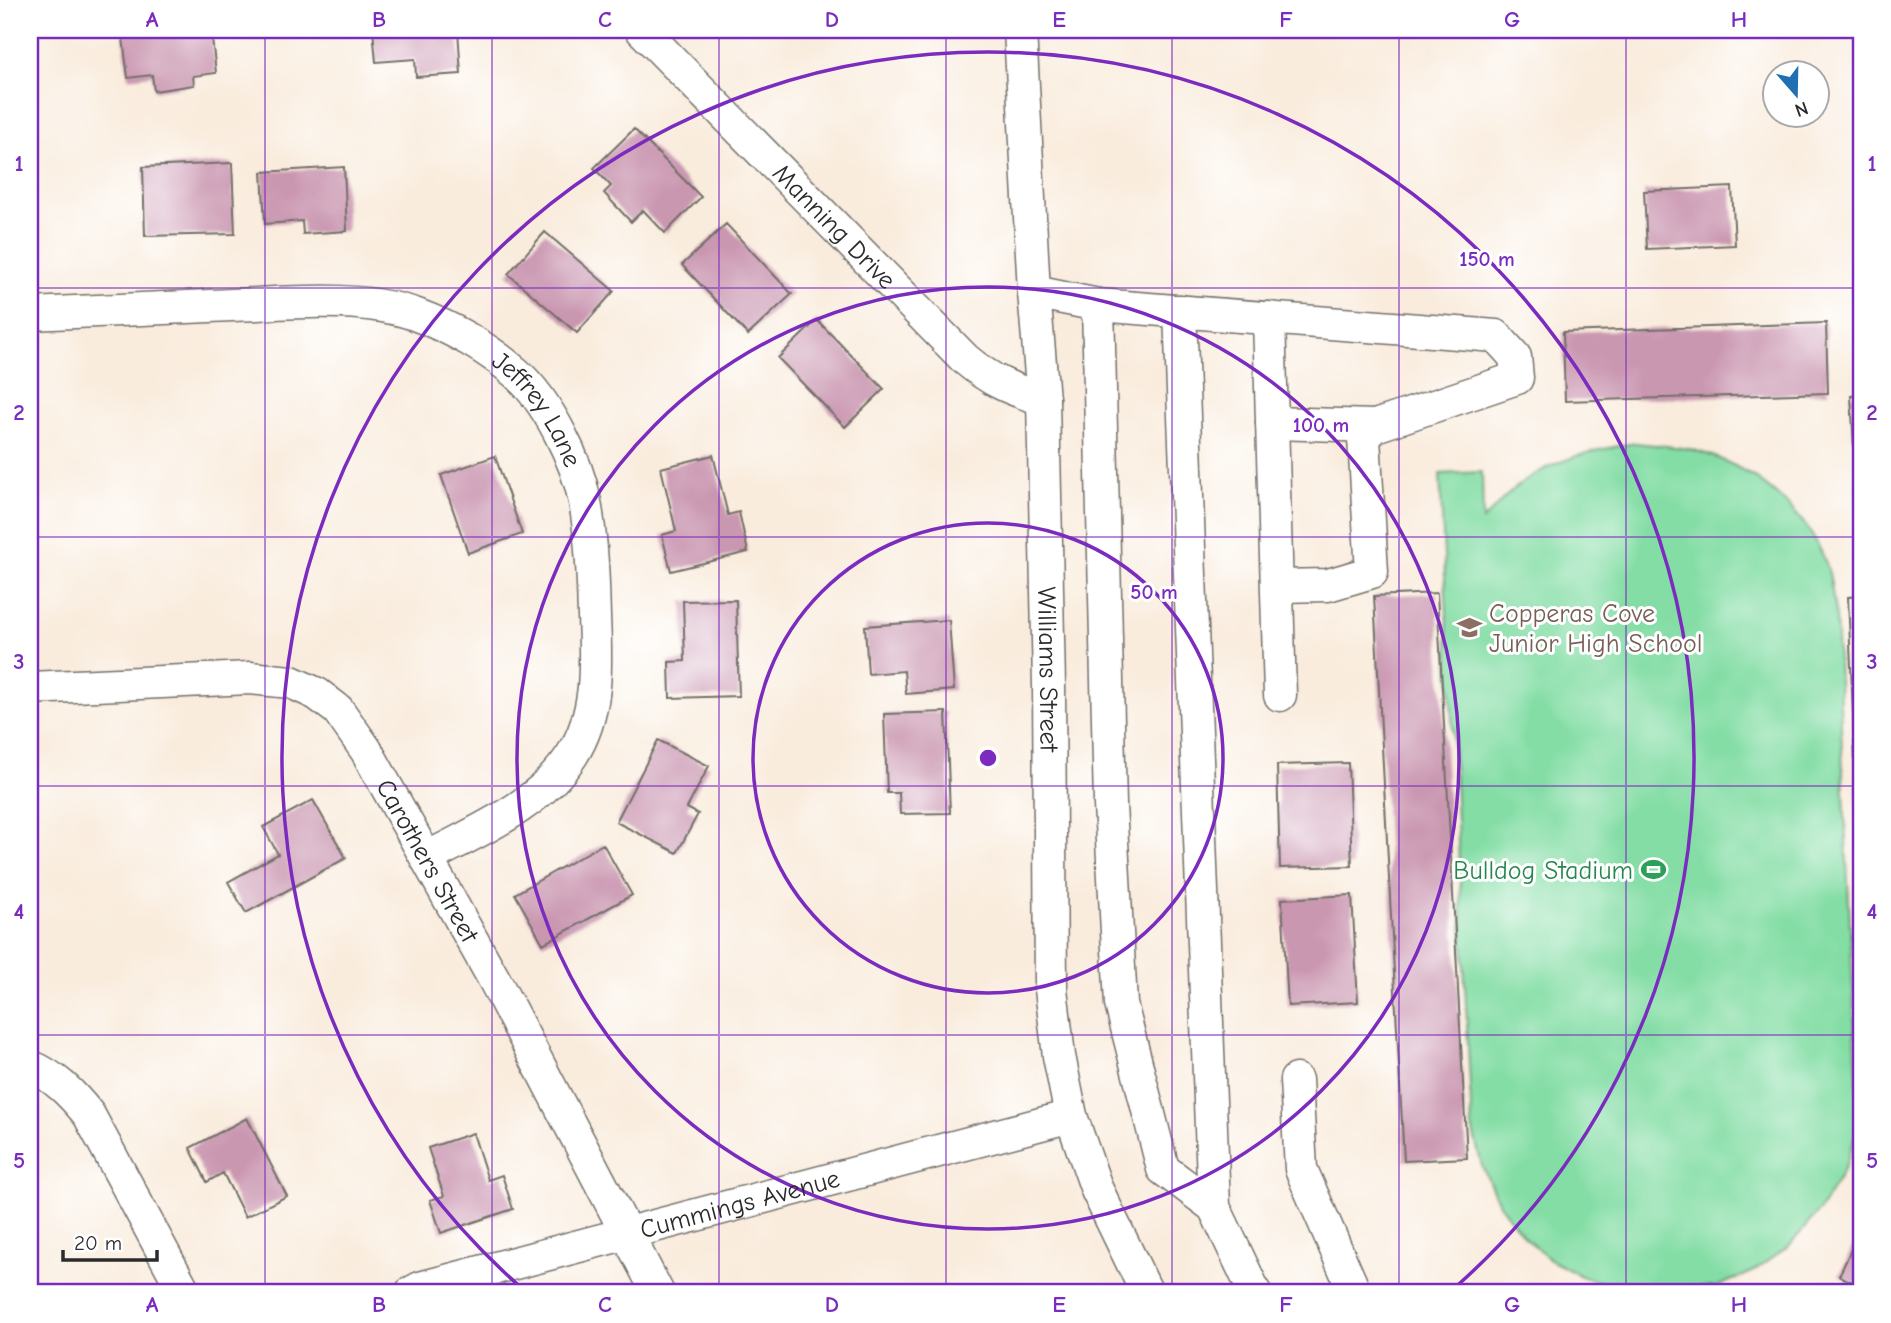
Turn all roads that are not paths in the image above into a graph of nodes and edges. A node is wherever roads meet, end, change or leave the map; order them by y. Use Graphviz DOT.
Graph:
graph roads {
  1 [pos="642,30"];
  2 [pos="1020,30"];
  3 [pos="1034,292"];
  4 [pos="1098,305"];
  5 [pos="1180,311"];
  6 [pos="30,314"];
  7 [pos="1269,318"];
  8 [pos="1043,399"];
  9 [pos="1272,424"];
  10 [pos="1375,426"];
  11 [pos="1278,586"];
  12 [pos="30,688"];
  13 [pos="1280,695"];
  14 [pos="427,859"];
  15 [pos="30,1066"];
  16 [pos="1296,1080"];
  17 [pos="1071,1116"];
  18 [pos="1214,1207"];
  19 [pos="627,1232"];
  20 [pos="185,1293"];
  21 [pos="411,1293"];
  22 [pos="658,1293"];
  23 [pos="1147,1293"];
  24 [pos="1255,1293"];
  25 [pos="1355,1293"];
  1 -- 8 [label="street, Manning Drive"];
  2 -- 3 [label="street, Williams Street"];
  3 -- 4 [label="street"];
  3 -- 8 [label="street, Williams Street"];
  4 -- 5 [label="street"];
  4 -- 18 [label="street"];
  5 -- 7 [label="street"];
  5 -- 18 [label="street"];
  6 -- 14 [label="street, Jeffrey Lane"];
  7 -- 9 [label="street"];
  7 -- 10 [label="street"];
  8 -- 17 [label="street, Williams Street"];
  9 -- 10 [label="street"];
  9 -- 11 [label="street"];
  10 -- 11 [label="street"];
  11 -- 13 [label="street"];
  12 -- 14 [label="street, Carothers Street"];
  14 -- 19 [label="street, Carothers Street"];
  15 -- 20 [label="street"];
  16 -- 25 [label="street"];
  17 -- 19 [label="street, Cummings Avenue"];
  17 -- 23 [label="street, Williams Street"];
  18 -- 24 [label="street"];
  19 -- 21 [label="street, Cummings Avenue"];
  19 -- 22 [label="street, Carothers Street"];
}
